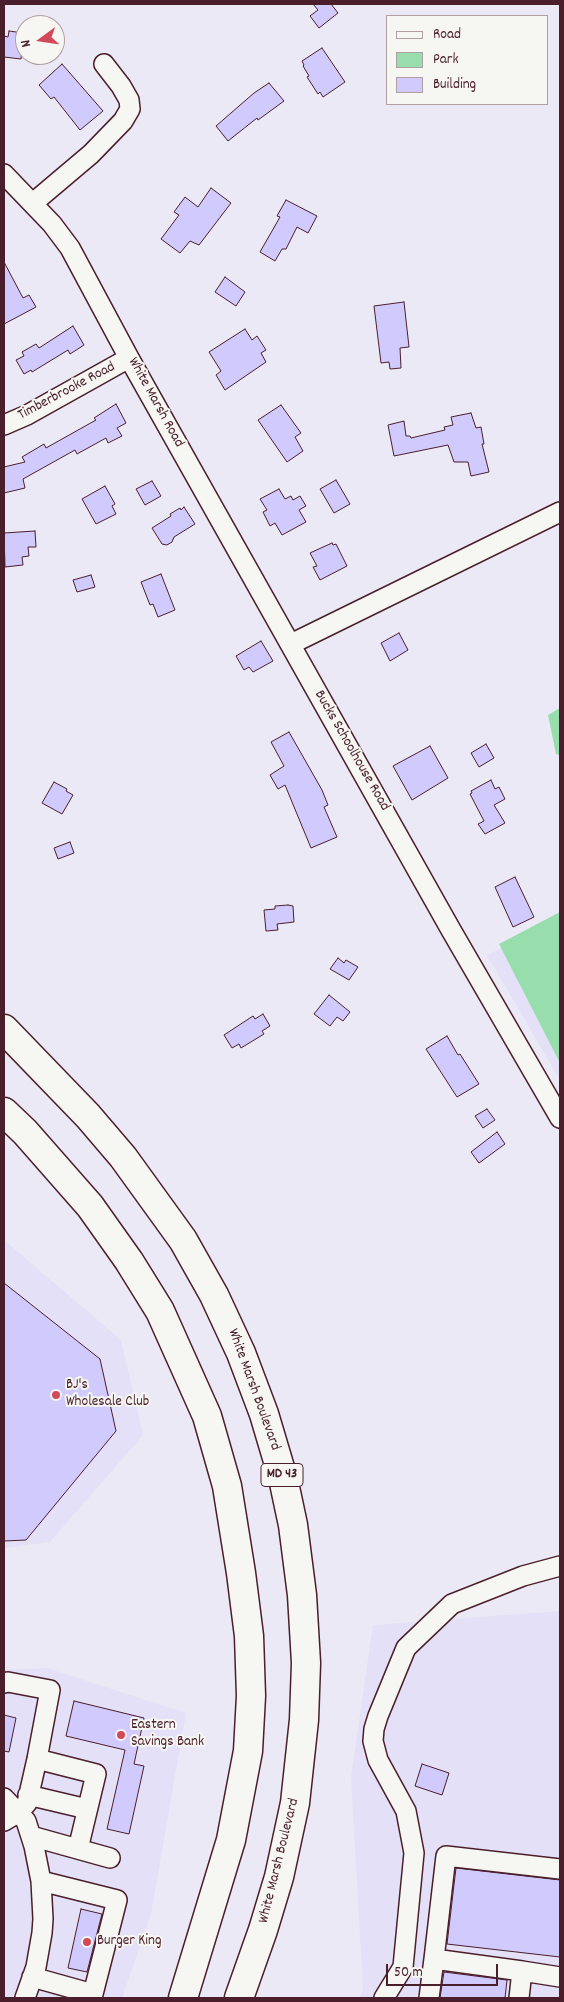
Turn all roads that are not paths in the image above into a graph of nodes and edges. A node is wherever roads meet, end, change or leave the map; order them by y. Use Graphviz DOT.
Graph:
graph roads {
  1 [pos="104,64"];
  2 [pos="4,174"];
  3 [pos="33,203"];
  4 [pos="129,358"];
  5 [pos="4,426"];
  6 [pos="560,512"];
  7 [pos="291,644"];
  8 [pos="4,1029"];
  9 [pos="4,1112"];
  10 [pos="560,1118"];
  11 [pos="560,1566"];
  12 [pos="4,1683"];
  13 [pos="37,1759"];
  14 [pos="28,1795"];
  15 [pos="4,1798"];
  16 [pos="87,1809"];
  17 [pos="11,1816"];
  18 [pos="31,1836"];
  19 [pos="78,1850"];
  20 [pos="110,1858"];
  21 [pos="560,1869"];
  22 [pos="41,1881"];
  23 [pos="434,1959"];
  24 [pos="522,1972"];
  25 [pos="560,1977"];
  26 [pos="32,1978"];
  27 [pos="93,1996"];
  28 [pos="25,1998"];
  29 [pos="183,1998"];
  30 [pos="238,1998"];
  31 [pos="384,1998"];
  32 [pos="430,1998"];
  33 [pos="519,1998"];
  1 -- 3 [label="street"];
  2 -- 3 [label="street, White Marsh Road"];
  3 -- 4 [label="street, White Marsh Road"];
  4 -- 5 [label="street, Timberbrooke Road"];
  4 -- 7 [label="street, White Marsh Road"];
  6 -- 7 [label="street"];
  7 -- 10 [label="street, Bucks Schoolhouse Road"];
  8 -- 30 [label="highway, White Marsh Boulevard / MD 43"];
  9 -- 29 [label="highway"];
  11 -- 31 [label="street"];
  12 -- 13 [label="street"];
  13 -- 14 [label="street"];
  13 -- 16 [label="street"];
  14 -- 16 [label="street"];
  14 -- 17 [label="street"];
  15 -- 17 [label="street"];
  16 -- 19 [label="street"];
  17 -- 18 [label="street"];
  18 -- 19 [label="street"];
  18 -- 22 [label="street"];
  19 -- 20 [label="street"];
  21 -- 23 [label="street"];
  22 -- 26 [label="street"];
  22 -- 27 [label="street"];
  23 -- 24 [label="street"];
  23 -- 32 [label="street"];
  24 -- 25 [label="street"];
  24 -- 33 [label="street"];
  26 -- 27 [label="street"];
  26 -- 28 [label="street"];
}
